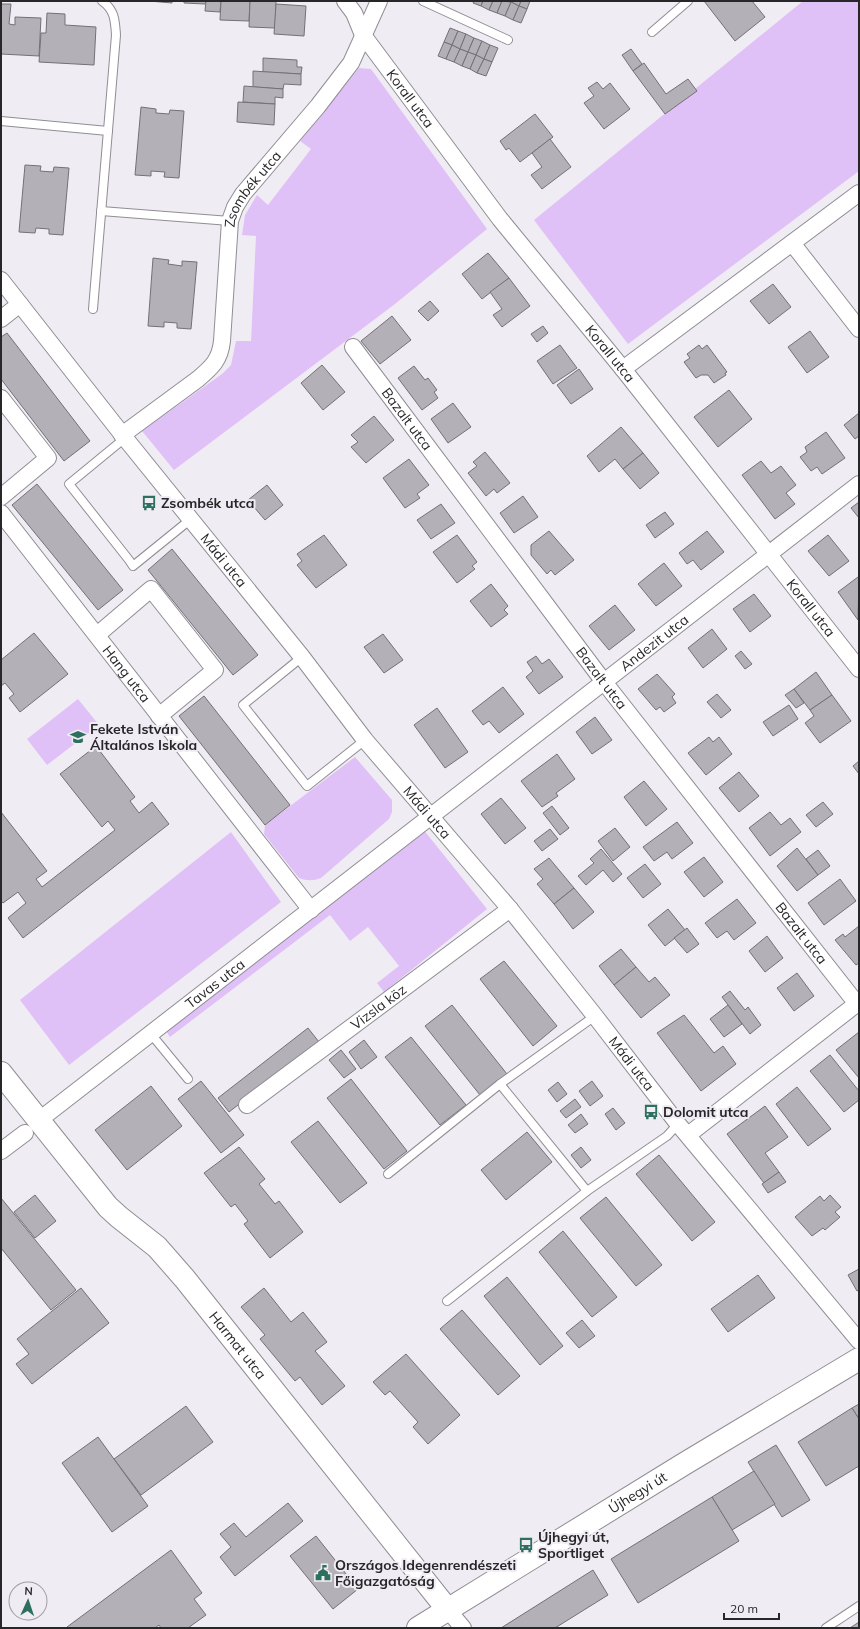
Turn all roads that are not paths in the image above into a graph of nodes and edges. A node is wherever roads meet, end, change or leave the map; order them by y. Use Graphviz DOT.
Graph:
graph roads {
  1 [pos="102,1"];
  2 [pos="345,1"];
  3 [pos="379,1"];
  4 [pos="423,1"];
  5 [pos="688,1"];
  6 [pos="652,32"];
  7 [pos="363,35"];
  8 [pos="508,40"];
  9 [pos="1,121"];
  10 [pos="108,131"];
  11 [pos="859,193"];
  12 [pos="101,211"];
  13 [pos="230,221"];
  14 [pos="792,243"];
  15 [pos="1,280"];
  16 [pos="20,304"];
  17 [pos="93,309"];
  18 [pos="1,319"];
  19 [pos="859,330"];
  20 [pos="353,347"];
  21 [pos="623,369"];
  22 [pos="1,398"];
  23 [pos="123,436"];
  24 [pos="859,484"];
  25 [pos="1,497"];
  26 [pos="1,513"];
  27 [pos="190,519"];
  28 [pos="768,553"];
  29 [pos="96,635"];
  30 [pos="302,657"];
  31 [pos="859,669"];
  32 [pos="604,682"];
  33 [pos="159,716"];
  34 [pos="365,740"];
  35 [pos="430,818"];
  36 [pos="510,909"];
  37 [pos="311,910"];
  38 [pos="858,1003"];
  39 [pos="595,1016"];
  40 [pos="151,1034"];
  41 [pos="1,1074"];
  42 [pos="188,1079"];
  43 [pos="500,1084"];
  44 [pos="247,1105"];
  45 [pos="31,1127"];
  46 [pos="683,1129"];
  47 [pos="1,1151"];
  48 [pos="388,1174"];
  49 [pos="588,1191"];
  50 [pos="447,1301"];
  51 [pos="859,1341"];
  52 [pos="859,1359"];
  53 [pos="859,1606"];
  54 [pos="448,1610"];
  55 [pos="418,1628"];
  56 [pos="463,1628"];
  57 [pos="826,1628"];
  1 -- 10 [label="lane"];
  2 -- 7 [label="street, Korall utca"];
  3 -- 7 [label="street, Zsombék utca"];
  4 -- 8 [label="lane"];
  5 -- 6 [label="lane"];
  7 -- 13 [label="street, Zsombék utca"];
  7 -- 21 [label="street, Korall utca"];
  9 -- 10 [label="lane"];
  10 -- 12 [label="lane"];
  11 -- 14 [label="street"];
  12 -- 13 [label="lane"];
  12 -- 17 [label="lane"];
  13 -- 23 [label="street, Zsombék utca"];
  14 -- 19 [label="street"];
  14 -- 21 [label="street"];
  15 -- 16 [label="street, Mádi utca"];
  16 -- 18 [label="street"];
  16 -- 23 [label="street, Mádi utca"];
  20 -- 32 [label="street, Bazalt utca"];
  21 -- 28 [label="street, Korall utca"];
  22 -- 25 [label="street"];
  23 -- 27 [label="street, Mádi utca"];
  23 -- 27 [label="lane"];
  24 -- 28 [label="street, Andezit utca"];
  26 -- 29 [label="street, Hang utca"];
  27 -- 30 [label="street, Mádi utca"];
  28 -- 31 [label="street, Korall utca"];
  28 -- 32 [label="street, Andezit utca"];
  29 -- 33 [label="street, Hang utca"];
  29 -- 33 [label="street"];
  30 -- 34 [label="street, Mádi utca"];
  30 -- 34 [label="lane"];
  32 -- 35 [label="street, Andezit utca"];
  32 -- 38 [label="street, Bazalt utca"];
  33 -- 37 [label="street, Hang utca"];
  34 -- 35 [label="street, Mádi utca"];
  35 -- 36 [label="street, Mádi utca"];
  35 -- 37 [label="street, Tavas utca"];
  36 -- 39 [label="street, Mádi utca"];
  36 -- 44 [label="street, Vizsla köz"];
  37 -- 40 [label="street, Tavas utca"];
  38 -- 46 [label="street"];
  39 -- 43 [label="lane"];
  39 -- 46 [label="street, Mádi utca"];
  40 -- 42 [label="lane"];
  40 -- 45 [label="street, Tavas utca"];
  41 -- 45 [label="street, Harmat utca"];
  43 -- 48 [label="lane"];
  43 -- 49 [label="lane"];
  45 -- 47 [label="street, Tavas utca"];
  45 -- 54 [label="street, Harmat utca"];
  46 -- 49 [label="lane"];
  46 -- 51 [label="street, Mádi utca"];
  49 -- 50 [label="lane"];
  52 -- 54 [label="street, Újhegyi út"];
  53 -- 57 [label="lane"];
  54 -- 55 [label="street, Újhegyi út"];
  54 -- 56 [label="street, Harmat utca"];
}
